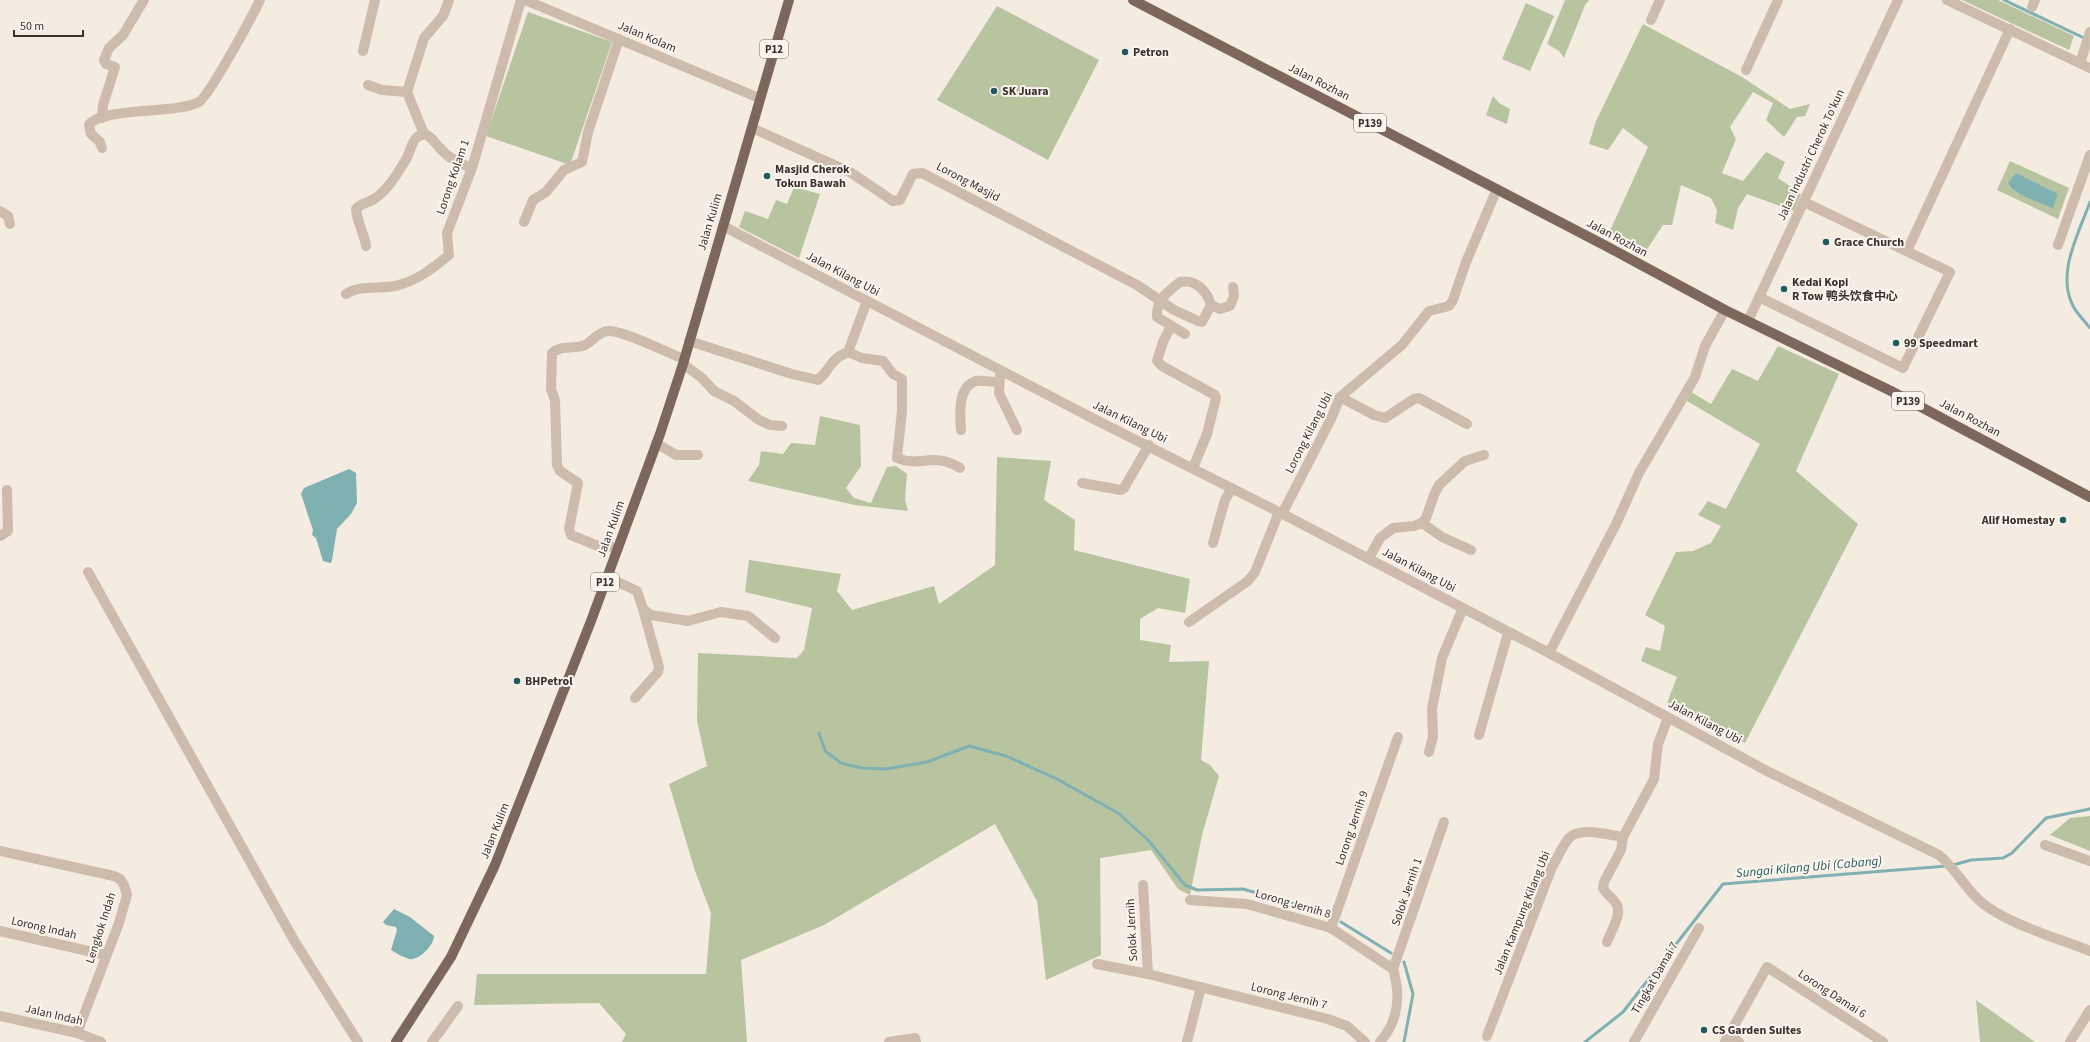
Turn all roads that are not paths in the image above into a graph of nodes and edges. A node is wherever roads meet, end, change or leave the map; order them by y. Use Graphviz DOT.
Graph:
graph roads {
  1 [pos="144,0"];
  2 [pos="260,0"];
  3 [pos="375,0"];
  4 [pos="449,0"];
  5 [pos="521,0"];
  6 [pos="525,0"];
  7 [pos="789,0"];
  8 [pos="1133,0"];
  9 [pos="1660,0"];
  10 [pos="1778,0"];
  11 [pos="1898,0"];
  12 [pos="1947,0"];
  13 [pos="1650,20"];
  14 [pos="2010,29"];
  15 [pos="2090,32"];
  16 [pos="619,39"];
  17 [pos="363,50"];
  18 [pos="2080,63"];
  19 [pos="2090,68"];
  20 [pos="1746,70"];
  21 [pos="368,85"];
  22 [pos="407,92"];
  23 [pos="760,98"];
  24 [pos="102,118"];
  25 [pos="752,128"];
  26 [pos="424,134"];
  27 [pos="102,148"];
  28 [pos="2090,155"];
  29 [pos="472,168"];
  30 [pos="1497,189"];
  31 [pos="1804,202"];
  32 [pos="0,211"];
  33 [pos="524,222"];
  34 [pos="10,224"];
  35 [pos="723,226"];
  36 [pos="366,246"];
  37 [pos="2058,246"];
  38 [pos="1907,251"];
  39 [pos="1233,287"];
  40 [pos="346,294"];
  41 [pos="1759,297"];
  42 [pos="1161,300"];
  43 [pos="867,301"];
  44 [pos="1211,305"];
  45 [pos="1725,310"];
  46 [pos="1748,321"];
  47 [pos="1171,326"];
  48 [pos="1184,334"];
  49 [pos="689,340"];
  50 [pos="848,352"];
  51 [pos="683,362"];
  52 [pos="1001,371"];
  53 [pos="998,382"];
  54 [pos="1340,397"];
  55 [pos="1468,424"];
  56 [pos="782,426"];
  57 [pos="961,430"];
  58 [pos="1017,430"];
  59 [pos="656,443"];
  60 [pos="1149,445"];
  61 [pos="698,455"];
  62 [pos="1484,456"];
  63 [pos="960,468"];
  64 [pos="1193,468"];
  65 [pos="1082,483"];
  66 [pos="1232,488"];
  67 [pos="7,490"];
  68 [pos="2090,497"];
  69 [pos="1281,513"];
  70 [pos="1422,523"];
  71 [pos="0,536"];
  72 [pos="1212,543"];
  73 [pos="618,549"];
  74 [pos="1471,550"];
  75 [pos="1369,558"];
  76 [pos="88,572"];
  77 [pos="607,577"];
  78 [pos="1463,608"];
  79 [pos="643,609"];
  80 [pos="1189,622"];
  81 [pos="1508,633"];
  82 [pos="775,638"];
  83 [pos="1549,653"];
  84 [pos="635,698"];
  85 [pos="1668,718"];
  86 [pos="1479,735"];
  87 [pos="1398,737"];
  88 [pos="1429,752"];
  89 [pos="1444,822"];
  90 [pos="1623,837"];
  91 [pos="2045,844"];
  92 [pos="0,851"];
  93 [pos="2090,861"];
  94 [pos="1143,885"];
  95 [pos="1190,900"];
  96 [pos="1331,928"];
  97 [pos="1699,928"];
  98 [pos="0,931"];
  99 [pos="1606,942"];
  100 [pos="2090,951"];
  101 [pos="106,955"];
  102 [pos="1097,964"];
  103 [pos="1393,969"];
  104 [pos="1148,974"];
  105 [pos="1201,987"];
  106 [pos="458,1006"];
  107 [pos="2090,1010"];
  108 [pos="0,1016"];
  109 [pos="408,1023"];
  110 [pos="77,1034"];
  111 [pos="1488,1036"];
  112 [pos="1727,1039"];
  113 [pos="916,1040"];
  114 [pos="101,1042"];
  115 [pos="358,1042"];
  116 [pos="396,1042"];
  117 [pos="404,1042"];
  118 [pos="432,1042"];
  119 [pos="889,1042"];
  120 [pos="1187,1042"];
  121 [pos="1365,1042"];
  122 [pos="1380,1042"];
  123 [pos="1634,1042"];
  124 [pos="1739,1042"];
  125 [pos="1883,1042"];
  126 [pos="2070,1042"];
  1 -- 24 [label="street"];
  2 -- 24 [label="street"];
  3 -- 17 [label="street"];
  4 -- 22 [label="street"];
  5 -- 29 [label="street, Lorong Kolam 1"];
  6 -- 16 [label="street, Jalan Kolam"];
  7 -- 23 [label="main road, Jalan Kulim / P12"];
  8 -- 30 [label="main road, Jalan Rozhan / P139"];
  9 -- 13 [label="street"];
  10 -- 20 [label="street"];
  11 -- 31 [label="street, Jalan Industri Cherok To'kun"];
  12 -- 14 [label="street"];
  14 -- 18 [label="street"];
  14 -- 38 [label="street"];
  15 -- 18 [label="street"];
  16 -- 23 [label="street, Jalan Kolam"];
  16 -- 33 [label="street"];
  18 -- 19 [label="street"];
  21 -- 22 [label="street"];
  22 -- 26 [label="street"];
  23 -- 25 [label="main road, Jalan Kulim / P12"];
  24 -- 27 [label="street"];
  25 -- 35 [label="main road, Jalan Kulim / P12"];
  25 -- 42 [label="street, Lorong Masjid"];
  26 -- 29 [label="street"];
  26 -- 36 [label="street"];
  28 -- 37 [label="street"];
  29 -- 40 [label="street, Lorong Kolam 1"];
  30 -- 45 [label="main road, Jalan Rozhan / P139"];
  30 -- 54 [label="street, Lorong Kilang Ubi"];
  31 -- 38 [label="street"];
  31 -- 41 [label="street, Jalan Industri Cherok To'kun"];
  32 -- 34 [label="street"];
  35 -- 43 [label="street, Jalan Kilang Ubi"];
  35 -- 49 [label="main road, Jalan Kulim / P12"];
  38 -- 41 [label="street"];
  39 -- 44 [label="street"];
  41 -- 46 [label="street, Jalan Industri Cherok To'kun"];
  42 -- 44 [label="street"];
  42 -- 44 [label="street"];
  42 -- 47 [label="street"];
  43 -- 50 [label="street"];
  43 -- 52 [label="street, Jalan Kilang Ubi"];
  45 -- 46 [label="main road, Jalan Rozhan / P139"];
  45 -- 83 [label="street"];
  46 -- 68 [label="main road, Jalan Rozhan / P139"];
  47 -- 48 [label="street"];
  47 -- 64 [label="street"];
  49 -- 50 [label="street"];
  49 -- 51 [label="main road, Jalan Kulim / P12"];
  50 -- 63 [label="street"];
  51 -- 56 [label="street"];
  51 -- 59 [label="main road, Jalan Kulim / P12"];
  51 -- 73 [label="street"];
  52 -- 53 [label="street"];
  52 -- 60 [label="street, Jalan Kilang Ubi"];
  53 -- 57 [label="street"];
  53 -- 58 [label="street"];
  54 -- 55 [label="street"];
  54 -- 69 [label="street, Lorong Kilang Ubi"];
  59 -- 61 [label="street"];
  59 -- 73 [label="main road, Jalan Kulim / P12"];
  60 -- 64 [label="street, Jalan Kilang Ubi"];
  60 -- 65 [label="street"];
  62 -- 70 [label="street"];
  64 -- 66 [label="street, Jalan Kilang Ubi"];
  66 -- 69 [label="street, Jalan Kilang Ubi"];
  66 -- 72 [label="street"];
  67 -- 71 [label="street"];
  69 -- 75 [label="street, Jalan Kilang Ubi"];
  69 -- 80 [label="street, Lorong Kilang Ubi"];
  70 -- 74 [label="street"];
  70 -- 75 [label="street"];
  73 -- 77 [label="main road, Jalan Kulim / P12"];
  75 -- 78 [label="street, Jalan Kilang Ubi"];
  76 -- 115 [label="street"];
  77 -- 79 [label="street"];
  77 -- 109 [label="main road, Jalan Kulim / P12"];
  78 -- 81 [label="street, Jalan Kilang Ubi"];
  78 -- 88 [label="street"];
  79 -- 82 [label="street"];
  79 -- 84 [label="street"];
  81 -- 83 [label="street, Jalan Kilang Ubi"];
  81 -- 86 [label="street"];
  83 -- 85 [label="street, Jalan Kilang Ubi"];
  85 -- 90 [label="street"];
  85 -- 100 [label="street, Jalan Kilang Ubi"];
  87 -- 96 [label="street, Lorong Jernih 9"];
  89 -- 103 [label="street, Solok Jernih 1"];
  90 -- 99 [label="street"];
  90 -- 111 [label="street, Jalan Kampung Kilang Ubi"];
  91 -- 93 [label="street"];
  92 -- 101 [label="street, Lengkok Indah"];
  94 -- 104 [label="street, Solok Jernih"];
  95 -- 96 [label="street, Lorong Jernih 8"];
  96 -- 103 [label="street, Lorong Jernih 8"];
  97 -- 123 [label="street, Tingkat Damai 7"];
  98 -- 101 [label="street, Lorong Indah"];
  101 -- 110 [label="street, Lengkok Indah"];
  102 -- 104 [label="street, Lorong Jernih 7"];
  103 -- 122 [label="street"];
  104 -- 105 [label="street, Lorong Jernih 7"];
  105 -- 120 [label="street"];
  105 -- 121 [label="street, Lorong Jernih 7"];
  106 -- 118 [label="street"];
  107 -- 126 [label="street"];
  108 -- 110 [label="street, Jalan Indah"];
  109 -- 116 [label="main road, Jalan Kulim / P12"];
  109 -- 117 [label="main road"];
  110 -- 114 [label="street, Jalan Indah"];
  112 -- 124 [label="street"];
  112 -- 125 [label="street, Lorong Damai 6"];
  113 -- 119 [label="street"];
}
